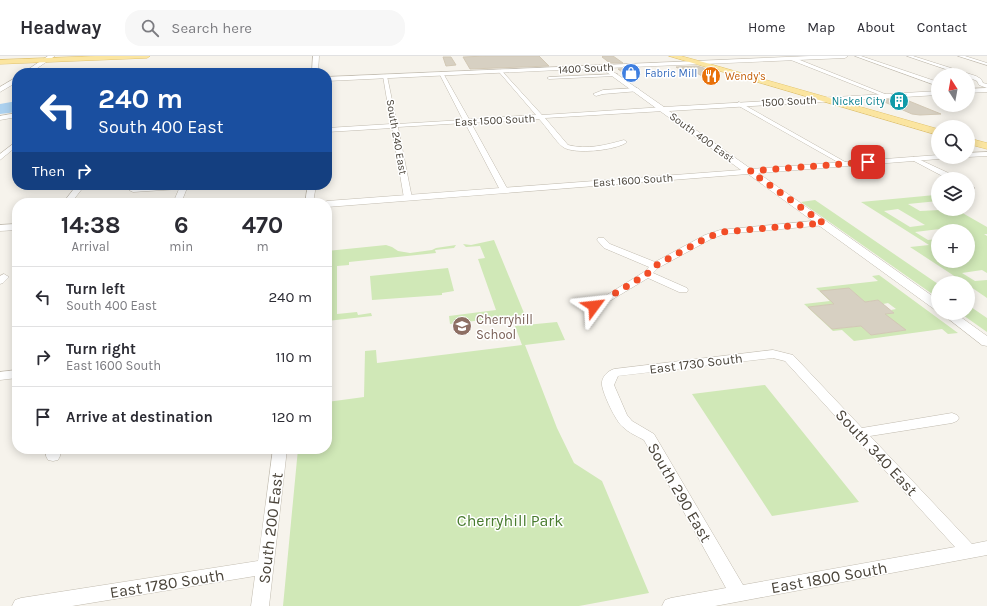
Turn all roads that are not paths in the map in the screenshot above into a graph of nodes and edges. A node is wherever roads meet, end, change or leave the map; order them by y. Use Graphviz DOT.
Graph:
graph roads {
  1 [pos="147,56"];
  2 [pos="316,56"];
  3 [pos="672,56"];
  4 [pos="683,56"];
  5 [pos="845,56"];
  6 [pos="857,56"];
  7 [pos="909,56"];
  8 [pos="960,56"];
  9 [pos="49,57"];
  10 [pos="0,58"];
  11 [pos="793,58"];
  12 [pos="0,62"];
  13 [pos="701,63"];
  14 [pos="987,64"];
  15 [pos="603,67"];
  16 [pos="33,68"];
  17 [pos="316,68"];
  18 [pos="501,71"];
  19 [pos="441,73"];
  20 [pos="615,75"];
  21 [pos="386,76"];
  22 [pos="549,78"];
  23 [pos="332,79"];
  24 [pos="12,82"];
  25 [pos="931,82"];
  26 [pos="987,86"];
  27 [pos="2,88"];
  28 [pos="637,90"];
  29 [pos="987,90"];
  30 [pos="975,91"];
  31 [pos="931,93"];
  32 [pos="596,94"];
  33 [pos="887,96"];
  34 [pos="827,99"];
  35 [pos="739,104"];
  36 [pos="664,109"];
  37 [pos="12,117"];
  38 [pos="541,117"];
  39 [pos="0,118"];
  40 [pos="467,122"];
  41 [pos="394,126"];
  42 [pos="332,130"];
  43 [pos="931,130"];
  44 [pos="624,142"];
  45 [pos="975,143"];
  46 [pos="987,146"];
  47 [pos="12,148"];
  48 [pos="0,149"];
  49 [pos="12,149"];
  50 [pos="987,154"];
  51 [pos="975,155"];
  52 [pos="0,158"];
  53 [pos="931,158"];
  54 [pos="914,159"];
  55 [pos="845,164"];
  56 [pos="750,171"];
  57 [pos="940,172"];
  58 [pos="77,190"];
  59 [pos="504,190"];
  60 [pos="71,198"];
  61 [pos="408,198"];
  62 [pos="332,204"];
  63 [pos="823,223"];
  64 [pos="12,227"];
  65 [pos="0,228"];
  66 [pos="601,240"];
  67 [pos="655,266"];
  68 [pos="647,274"];
  69 [pos="683,290"];
  70 [pos="931,301"];
  71 [pos="594,306"];
  72 [pos="957,320"];
  73 [pos="987,342"];
  74 [pos="784,355"];
  75 [pos="12,375"];
  76 [pos="0,376"];
  77 [pos="610,377"];
  78 [pos="952,418"];
  79 [pos="859,433"];
  80 [pos="279,454"];
  81 [pos="987,548"];
  82 [pos="969,551"];
  83 [pos="265,567"];
  84 [pos="738,593"];
  85 [pos="21,606"];
  86 [pos="260,606"];
  87 [pos="671,606"];
  1 -- 9 [label="main road"];
  2 -- 17 [label="street"];
  3 -- 13 [label="main road"];
  4 -- 13 [label="main road"];
  5 -- 11 [label="street, 1400 South"];
  6 -- 25 [label="street"];
  7 -- 26 [label="street"];
  8 -- 14 [label="street"];
  9 -- 10 [label="main road"];
  9 -- 12 [label="main road"];
  9 -- 16 [label="street"];
  11 -- 13 [label="street, 1400 South"];
  11 -- 33 [label="street"];
  13 -- 15 [label="street, 1400 South"];
  13 -- 34 [label="main road"];
  15 -- 18 [label="street, 1400 South"];
  15 -- 20 [label="street, South 400 East"];
  18 -- 19 [label="street, 1400 South"];
  18 -- 38 [label="street"];
  19 -- 21 [label="street, 1400 South"];
  19 -- 40 [label="street"];
  20 -- 22 [label="street"];
  20 -- 28 [label="street, South 400 East"];
  21 -- 23 [label="street, 1400 South"];
  21 -- 41 [label="street, South 240 East"];
  24 -- 27 [label="street"];
  28 -- 32 [label="street"];
  28 -- 36 [label="street, South 400 East"];
  29 -- 30 [label="street"];
  31 -- 33 [label="street, 1500 South"];
  33 -- 34 [label="street, 1500 South"];
  34 -- 35 [label="street, 1500 South"];
  34 -- 43 [label="main road"];
  35 -- 36 [label="street, 1500 South"];
  35 -- 55 [label="street"];
  36 -- 38 [label="street, East 1500 South"];
  36 -- 56 [label="street, South 400 East"];
  37 -- 39 [label="street"];
  38 -- 40 [label="street, East 1500 South"];
  38 -- 44 [label="street"];
  40 -- 41 [label="street, East 1500 South"];
  40 -- 59 [label="street"];
  41 -- 42 [label="street, East 1500 South"];
  41 -- 61 [label="street, South 240 East"];
  45 -- 46 [label="main road"];
  47 -- 48 [label="street"];
  49 -- 52 [label="street"];
  50 -- 51 [label="street"];
  53 -- 54 [label="street, East 1600 South"];
  54 -- 55 [label="street, East 1600 South"];
  54 -- 57 [label="street"];
  55 -- 56 [label="street, East 1600 South"];
  56 -- 59 [label="street, East 1600 South"];
  56 -- 63 [label="street, South 400 East"];
  58 -- 60 [label="street"];
  59 -- 61 [label="street, East 1600 South"];
  61 -- 62 [label="street, East 1600 South"];
  63 -- 67 [label="street"];
  63 -- 70 [label="street, South 400 East"];
  64 -- 65 [label="street"];
  66 -- 67 [label="street"];
  67 -- 68 [label="street"];
  68 -- 69 [label="street"];
  68 -- 71 [label="street"];
  72 -- 73 [label="street"];
  74 -- 77 [label="street, East 1730 South"];
  74 -- 79 [label="street, South 340 East"];
  75 -- 76 [label="street"];
  77 -- 84 [label="street, South 290 East"];
  78 -- 79 [label="street"];
  79 -- 82 [label="street, South 340 East"];
  80 -- 83 [label="street, South 200 East"];
  81 -- 82 [label="street, East 1800 South"];
  82 -- 84 [label="street, East 1800 South"];
  83 -- 85 [label="street, East 1780 South"];
  83 -- 86 [label="street, South 200 East"];
  84 -- 87 [label="street, East 1800 South"];
}
